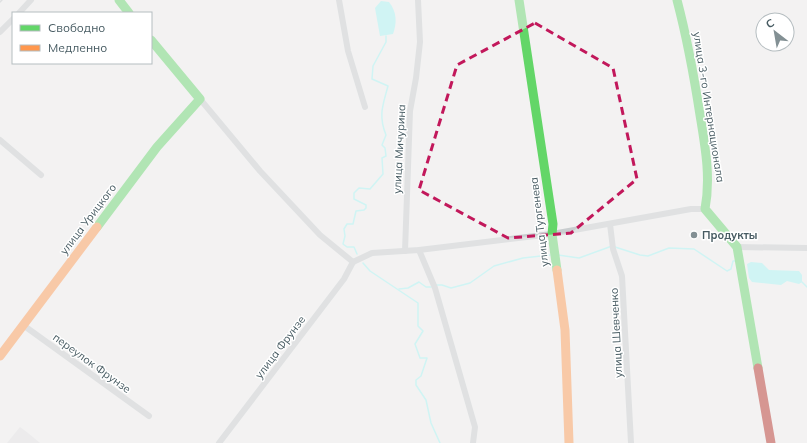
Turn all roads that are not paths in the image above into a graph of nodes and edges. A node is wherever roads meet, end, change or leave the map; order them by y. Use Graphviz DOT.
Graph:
graph roads {
  1 [pos="31,0"];
  2 [pos="119,0"];
  3 [pos="339,0"];
  4 [pos="418,0"];
  5 [pos="519,0"];
  6 [pos="677,0"];
  7 [pos="20,12"];
  8 [pos="128,12"];
  9 [pos="12,20"];
  10 [pos="0,32"];
  11 [pos="152,41"];
  12 [pos="200,99"];
  13 [pos="365,107"];
  14 [pos="0,140"];
  15 [pos="41,175"];
  16 [pos="705,209"];
  17 [pos="610,224"];
  18 [pos="552,234"];
  19 [pos="736,247"];
  20 [pos="807,248"];
  21 [pos="419,250"];
  22 [pos="405,251"];
  23 [pos="353,262"];
  24 [pos="23,325"];
  25 [pos="0,356"];
  26 [pos="149,416"];
  27 [pos="219,443"];
  28 [pos="473,443"];
  29 [pos="569,443"];
  30 [pos="631,443"];
  31 [pos="771,443"];
  1 -- 7 [label="street"];
  2 -- 8 [label="street"];
  3 -- 13 [label="street"];
  4 -- 22 [label="street, улица Мичурина"];
  5 -- 18 [label="street, улица Тургенева"];
  6 -- 16 [label="street, улица 3-го Интернационала"];
  9 -- 10 [label="street"];
  11 -- 12 [label="street"];
  12 -- 23 [label="street"];
  12 -- 24 [label="street, улица Урицкого"];
  14 -- 15 [label="street"];
  16 -- 17 [label="street"];
  16 -- 19 [label="street"];
  17 -- 18 [label="street"];
  17 -- 30 [label="street, улица Шевченко"];
  18 -- 21 [label="street"];
  18 -- 29 [label="street, улица Тургенева"];
  19 -- 20 [label="street"];
  19 -- 31 [label="street"];
  21 -- 22 [label="street"];
  21 -- 28 [label="street"];
  22 -- 23 [label="street"];
  23 -- 27 [label="street, улица Фрунзе"];
  24 -- 25 [label="street, улица Урицкого"];
  24 -- 26 [label="street, переулок Фрунзе"];
}
